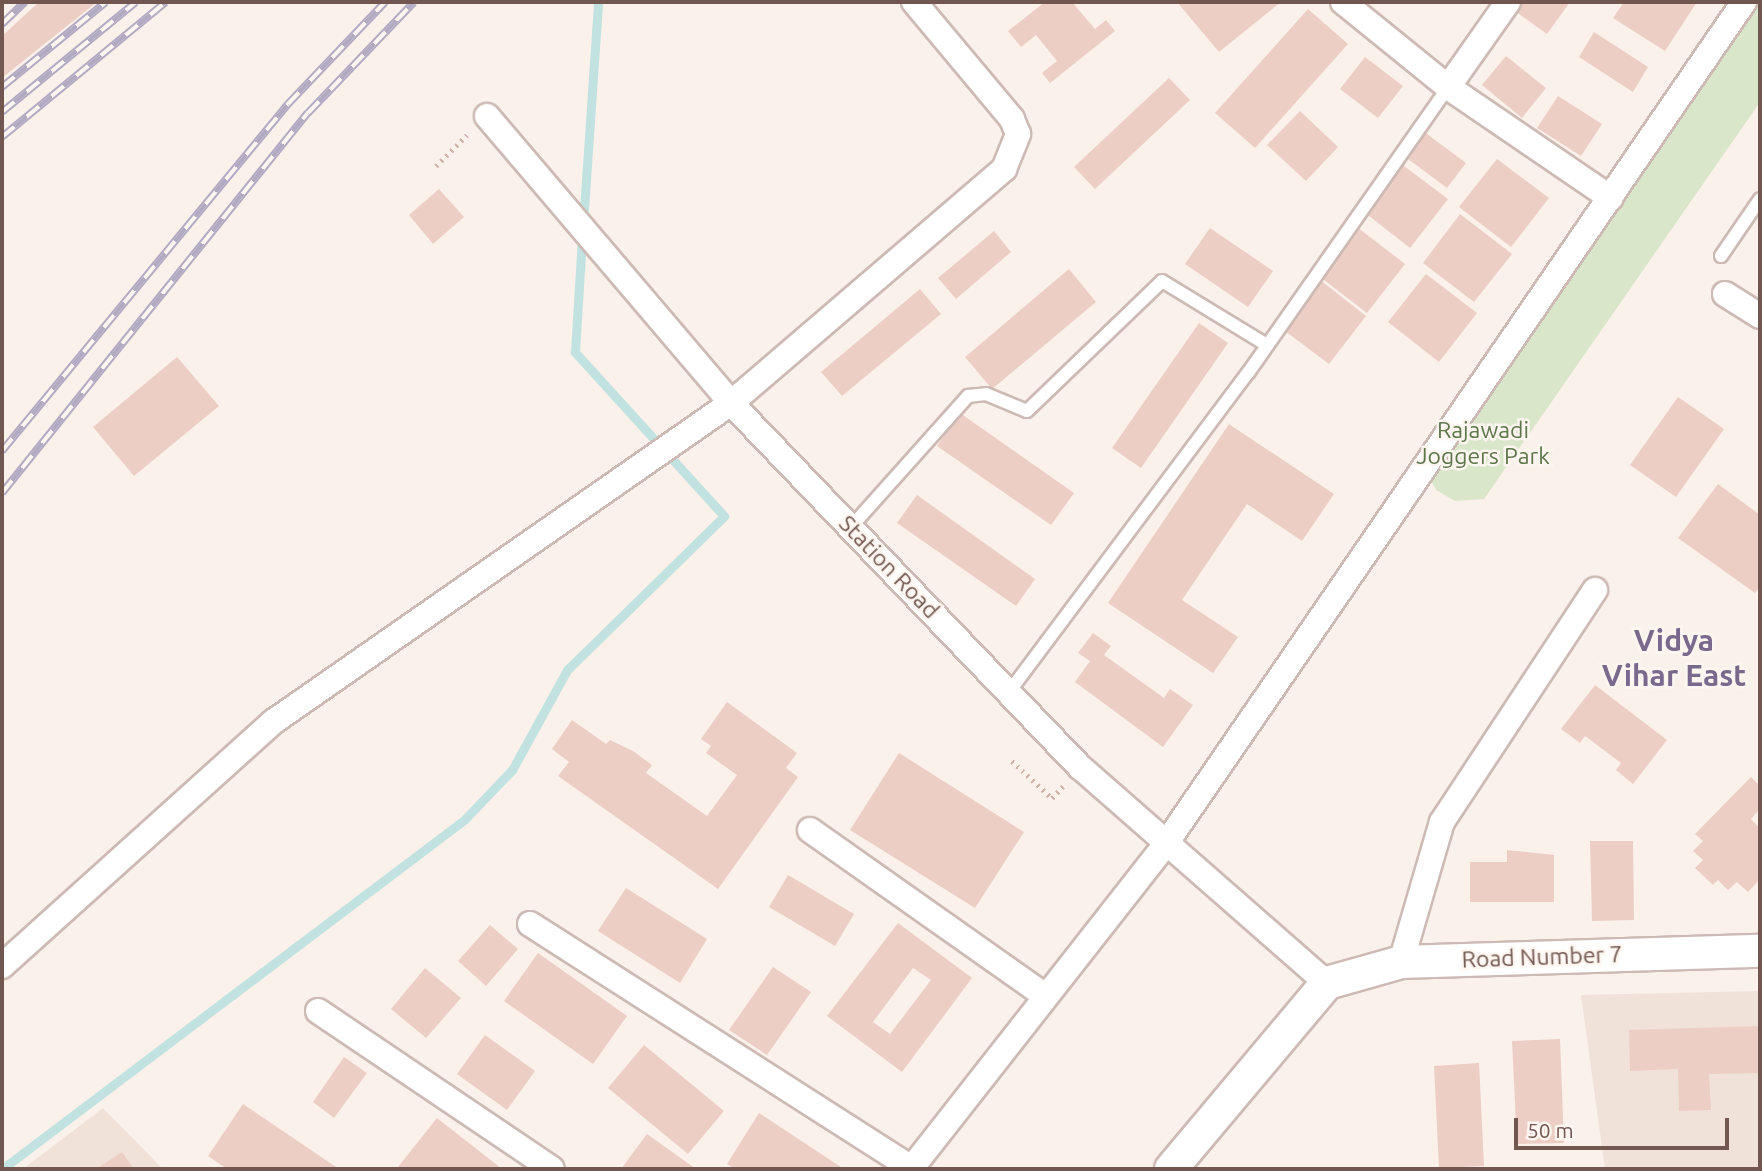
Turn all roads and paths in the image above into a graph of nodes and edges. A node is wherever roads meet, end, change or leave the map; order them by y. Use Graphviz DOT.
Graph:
graph roads {
  1 [pos="914,2"];
  2 [pos="1343,2"];
  3 [pos="1508,2"];
  4 [pos="1744,2"];
  5 [pos="1448,87"];
  6 [pos="486,116"];
  7 [pos="436,166"];
  8 [pos="1611,198"];
  9 [pos="1760,199"];
  10 [pos="1721,256"];
  11 [pos="1725,294"];
  12 [pos="1760,316"];
  13 [pos="1267,345"];
  14 [pos="731,403"];
  15 [pos="850,527"];
  16 [pos="1595,590"];
  17 [pos="1009,692"];
  18 [pos="1012,761"];
  19 [pos="1052,799"];
  20 [pos="810,830"];
  21 [pos="1166,845"];
  22 [pos="530,924"];
  23 [pos="1760,951"];
  24 [pos="1401,962"];
  25 [pos="2,966"];
  26 [pos="1327,984"];
  27 [pos="1044,995"];
  28 [pos="318,1011"];
  29 [pos="552,1169"];
  30 [pos="912,1169"];
  31 [pos="1171,1169"];
  1 -- 14 [label="street"];
  2 -- 5 [label="street"];
  3 -- 5 [label="street"];
  4 -- 8 [label="street"];
  5 -- 8 [label="street"];
  5 -- 13 [label="lane"];
  6 -- 7 [label="path"];
  6 -- 14 [label="street, Station Road"];
  8 -- 21 [label="street"];
  9 -- 10 [label="lane"];
  11 -- 12 [label="street"];
  13 -- 15 [label="lane"];
  13 -- 17 [label="lane"];
  14 -- 15 [label="street, Station Road"];
  14 -- 25 [label="street"];
  15 -- 17 [label="street, Station Road"];
  16 -- 24 [label="street"];
  17 -- 21 [label="street, Station Road"];
  18 -- 19 [label="path"];
  20 -- 27 [label="street"];
  21 -- 26 [label="street, Station Road"];
  21 -- 27 [label="street"];
  22 -- 30 [label="street"];
  23 -- 24 [label="street, Road Number 7"];
  24 -- 26 [label="street, Road Number 7"];
  26 -- 31 [label="street"];
  27 -- 30 [label="street"];
  28 -- 29 [label="street"];
}
